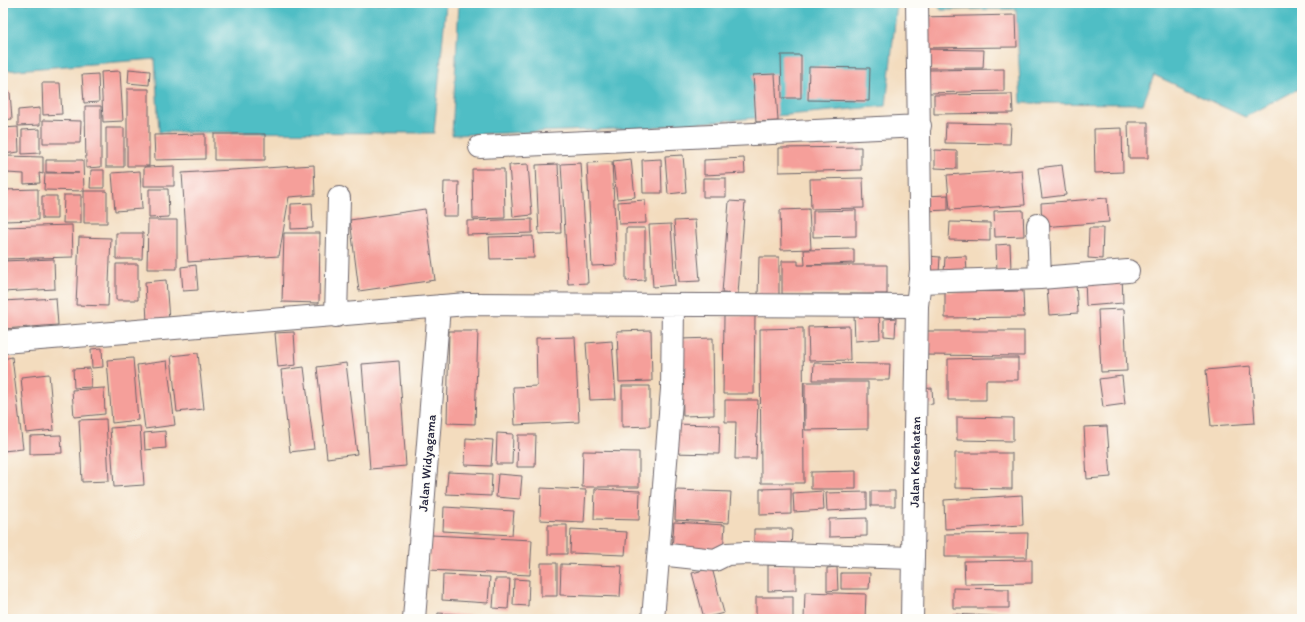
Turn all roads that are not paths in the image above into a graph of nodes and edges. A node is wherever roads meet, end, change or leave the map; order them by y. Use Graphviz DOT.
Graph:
graph roads {
  1 [pos="917,3"];
  2 [pos="920,126"];
  3 [pos="480,147"];
  4 [pos="339,198"];
  5 [pos="1038,225"];
  6 [pos="1128,271"];
  7 [pos="1040,278"];
  8 [pos="920,282"];
  9 [pos="673,305"];
  10 [pos="440,306"];
  11 [pos="917,306"];
  12 [pos="336,316"];
  13 [pos="3,342"];
  14 [pos="659,554"];
  15 [pos="913,558"];
  16 [pos="414,619"];
  17 [pos="653,619"];
  18 [pos="912,619"];
  1 -- 2 [label="street, Jalan Kesehatan"];
  2 -- 3 [label="street"];
  2 -- 8 [label="street, Jalan Kesehatan"];
  4 -- 12 [label="street"];
  5 -- 7 [label="street"];
  6 -- 7 [label="street"];
  7 -- 8 [label="street"];
  8 -- 11 [label="street, Jalan Kesehatan"];
  9 -- 10 [label="street"];
  9 -- 11 [label="street"];
  9 -- 14 [label="street"];
  10 -- 12 [label="street"];
  10 -- 16 [label="street, Jalan Widyagama"];
  11 -- 15 [label="street, Jalan Kesehatan"];
  12 -- 13 [label="street"];
  14 -- 15 [label="street"];
  14 -- 17 [label="street"];
  15 -- 18 [label="street, Jalan Kesehatan"];
}
